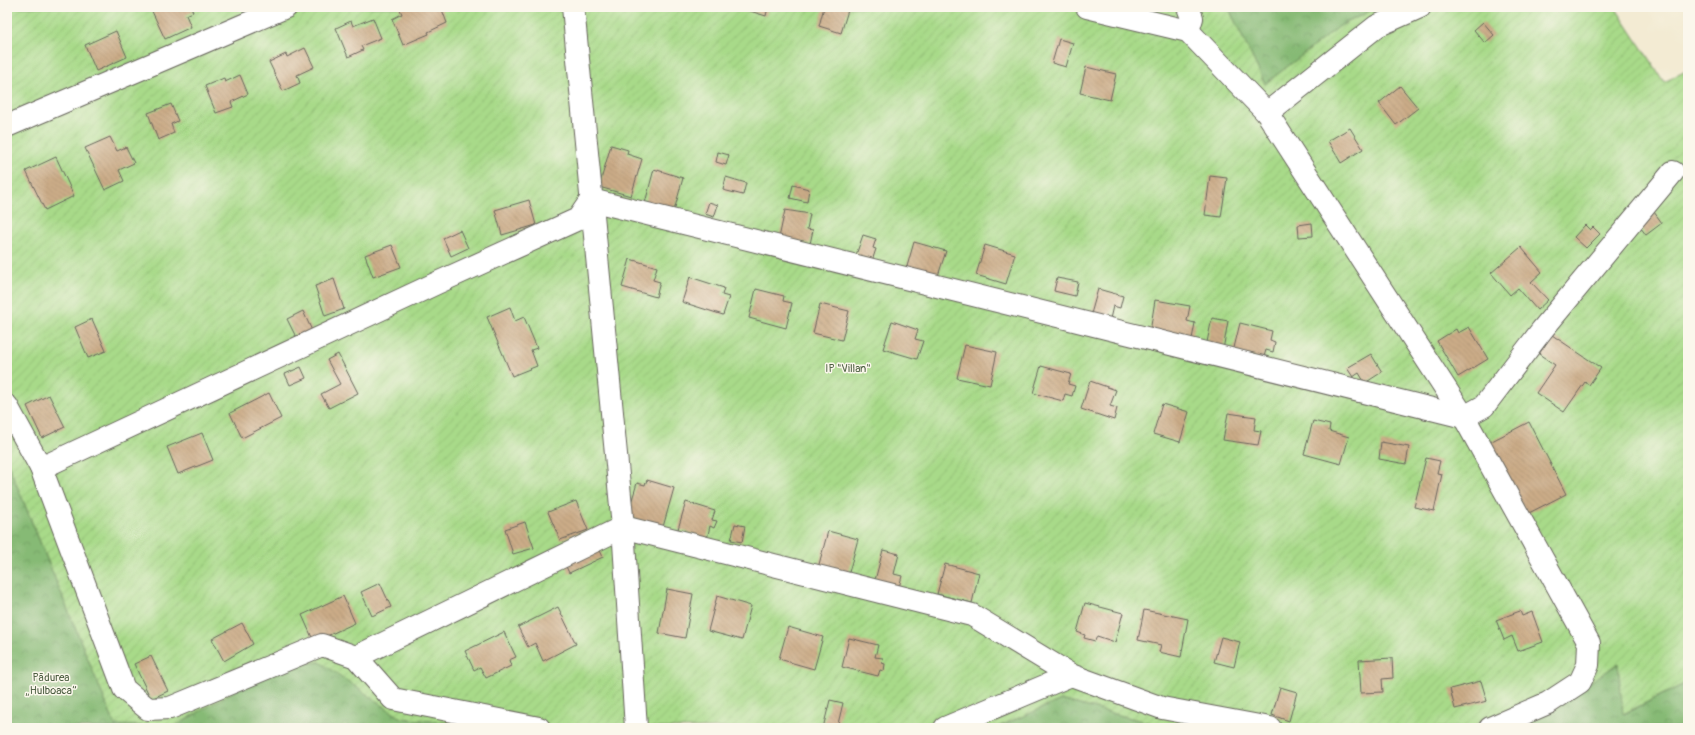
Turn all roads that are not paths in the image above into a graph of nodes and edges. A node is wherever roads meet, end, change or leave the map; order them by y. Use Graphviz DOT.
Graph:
graph roads {
  1 [pos="286,7"];
  2 [pos="573,7"];
  3 [pos="1087,7"];
  4 [pos="1188,7"];
  5 [pos="1420,7"];
  6 [pos="1188,31"];
  7 [pos="1267,113"];
  8 [pos="7,126"];
  9 [pos="1673,172"];
  10 [pos="591,200"];
  11 [pos="7,406"];
  12 [pos="1464,417"];
  13 [pos="41,468"];
  14 [pos="624,527"];
  15 [pos="356,657"];
  16 [pos="1071,675"];
  17 [pos="539,728"];
  18 [pos="636,728"];
  19 [pos="945,728"];
  20 [pos="1270,728"];
  21 [pos="1490,728"];
  1 -- 8 [label="street"];
  2 -- 10 [label="street"];
  3 -- 6 [label="street"];
  4 -- 6 [label="street"];
  5 -- 7 [label="street"];
  6 -- 7 [label="street"];
  7 -- 12 [label="street"];
  9 -- 12 [label="street"];
  10 -- 12 [label="street"];
  10 -- 13 [label="street"];
  10 -- 14 [label="street"];
  11 -- 13 [label="street"];
  12 -- 21 [label="street"];
  13 -- 15 [label="street"];
  14 -- 15 [label="street"];
  14 -- 16 [label="street"];
  14 -- 18 [label="street"];
  15 -- 17 [label="street"];
  16 -- 19 [label="street"];
  16 -- 20 [label="street"];
}
